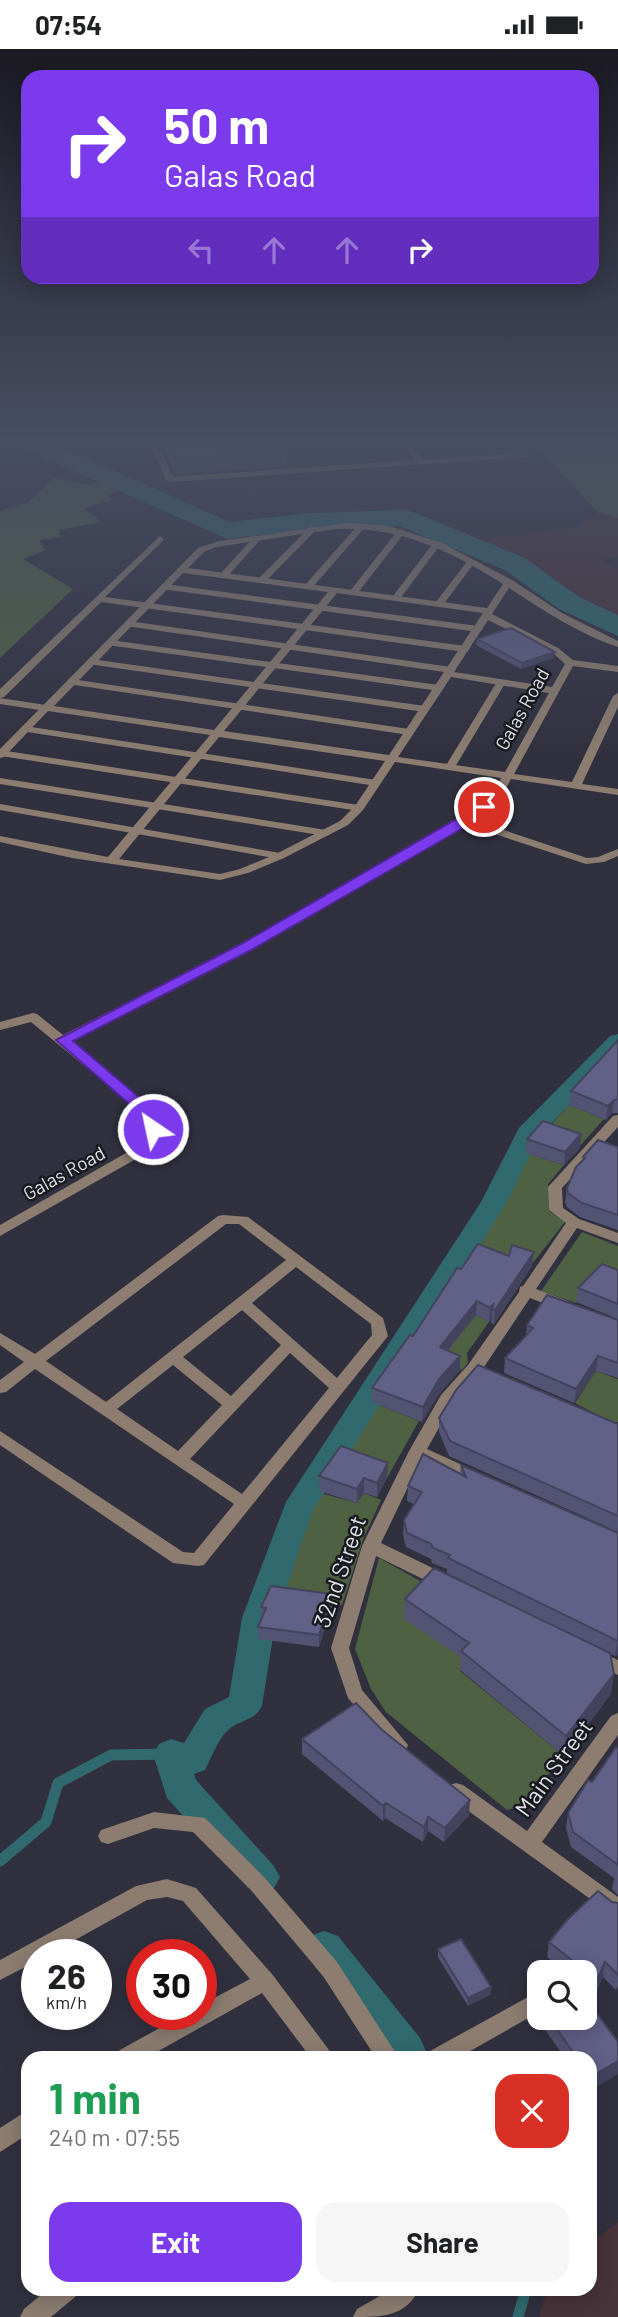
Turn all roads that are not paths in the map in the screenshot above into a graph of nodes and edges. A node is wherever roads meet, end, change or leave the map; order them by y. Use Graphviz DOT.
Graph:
graph roads {
  1 [pos="149,550"];
  2 [pos="203,550"];
  3 [pos="248,550"];
  4 [pos="292,550"];
  5 [pos="341,550"];
  6 [pos="387,550"];
  7 [pos="434,550"];
  8 [pos="450,550"];
  9 [pos="472,561"];
  10 [pos="181,570"];
  11 [pos="223,576"];
  12 [pos="261,581"];
  13 [pos="509,582"];
  14 [pos="165,587"];
  15 [pos="308,587"];
  16 [pos="335,590"];
  17 [pos="353,593"];
  18 [pos="98,599"];
  19 [pos="396,599"];
  20 [pos="439,604"];
  21 [pos="146,606"];
  22 [pos="321,608"];
  23 [pos="488,613"];
  24 [pos="129,624"];
  25 [pos="304,627"];
  26 [pos="478,629"];
  27 [pos="110,643"];
  28 [pos="618,644"];
  29 [pos="289,646"];
  30 [pos="465,649"];
  31 [pos="91,661"];
  32 [pos="570,663"];
  33 [pos="273,665"];
  34 [pos="618,669"];
  35 [pos="449,672"];
  36 [pos="71,682"];
  37 [pos="501,682"];
  38 [pos="257,685"];
  39 [pos="439,688"];
  40 [pos="555,691"];
  41 [pos="0,695"];
  42 [pos="618,696"];
  43 [pos="0,701"];
  44 [pos="239,707"];
  45 [pos="46,708"];
  46 [pos="425,709"];
  47 [pos="25,729"];
  48 [pos="410,732"];
  49 [pos="218,733"];
  50 [pos="1,754"];
  51 [pos="198,756"];
  52 [pos="392,758"];
  53 [pos="450,767"];
  54 [pos="508,776"];
  55 [pos="178,780"];
  56 [pos="0,781"];
  57 [pos="376,783"];
  58 [pos="576,785"];
  59 [pos="618,792"];
  60 [pos="157,806"];
  61 [pos="0,807"];
  62 [pos="359,808"];
  63 [pos="466,821"];
  64 [pos="136,831"];
  65 [pos="326,833"];
  66 [pos="0,839"];
  67 [pos="618,852"];
  68 [pos="280,856"];
  69 [pos="111,862"];
  70 [pos="0,1026"];
  71 [pos="63,1040"];
  72 [pos="618,1119"];
  73 [pos="574,1221"];
  74 [pos="0,1231"];
  75 [pos="618,1238"];
  76 [pos="296,1260"];
  77 [pos="525,1290"];
  78 [pos="242,1302"];
  79 [pos="581,1313"];
  80 [pos="0,1338"];
  81 [pos="290,1344"];
  82 [pos="173,1357"];
  83 [pos="34,1361"];
  84 [pos="474,1369"];
  85 [pos="493,1377"];
  86 [pos="338,1387"];
  87 [pos="0,1388"];
  88 [pos="232,1405"];
  89 [pos="106,1410"];
  90 [pos="0,1437"];
  91 [pos="417,1451"];
  92 [pos="180,1459"];
  93 [pos="497,1487"];
  94 [pos="244,1503"];
  95 [pos="371,1546"];
  96 [pos="463,1591"];
  97 [pos="582,1650"];
  98 [pos="618,1668"];
  99 [pos="618,1721"];
  100 [pos="409,1753"];
  101 [pos="447,1783"];
  102 [pos="108,1836"];
  103 [pos="530,1843"];
  104 [pos="618,1907"];
  105 [pos="0,1971"];
  106 [pos="265,1981"];
  107 [pos="527,2008"];
  108 [pos="139,2051"];
  109 [pos="319,2051"];
  110 [pos="383,2051"];
  111 [pos="450,2051"];
  112 [pos="21,2126"];
  113 [pos="0,2141"];
  114 [pos="58,2296"];
  115 [pos="402,2296"];
  116 [pos="32,2317"];
  117 [pos="365,2317"];
  1 -- 18 [label="street"];
  2 -- 10 [label="street"];
  3 -- 11 [label="street"];
  4 -- 12 [label="street"];
  5 -- 15 [label="street"];
  6 -- 17 [label="street"];
  7 -- 19 [label="street"];
  8 -- 9 [label="street"];
  9 -- 13 [label="street"];
  9 -- 20 [label="street"];
  10 -- 11 [label="street"];
  10 -- 14 [label="street"];
  11 -- 12 [label="street"];
  12 -- 15 [label="street"];
  13 -- 23 [label="street"];
  13 -- 28 [label="street"];
  14 -- 21 [label="street"];
  14 -- 22 [label="street"];
  15 -- 16 [label="street"];
  16 -- 17 [label="street"];
  16 -- 22 [label="street"];
  17 -- 19 [label="street"];
  18 -- 21 [label="street"];
  18 -- 41 [label="street"];
  19 -- 20 [label="street"];
  20 -- 23 [label="street"];
  21 -- 24 [label="street"];
  21 -- 25 [label="street"];
  22 -- 25 [label="street"];
  22 -- 26 [label="street"];
  23 -- 26 [label="street"];
  23 -- 32 [label="street"];
  24 -- 27 [label="street"];
  24 -- 29 [label="street"];
  25 -- 29 [label="street"];
  25 -- 30 [label="street"];
  26 -- 30 [label="street"];
  27 -- 31 [label="street"];
  27 -- 33 [label="street"];
  29 -- 33 [label="street"];
  29 -- 35 [label="street"];
  30 -- 35 [label="street"];
  31 -- 36 [label="street"];
  31 -- 38 [label="street"];
  32 -- 34 [label="street"];
  32 -- 40 [label="street, Galas Road"];
  33 -- 38 [label="street"];
  33 -- 39 [label="street"];
  35 -- 37 [label="street"];
  35 -- 39 [label="street"];
  36 -- 44 [label="street"];
  36 -- 45 [label="street"];
  37 -- 40 [label="street"];
  37 -- 53 [label="street"];
  38 -- 44 [label="street"];
  38 -- 46 [label="street"];
  39 -- 46 [label="street"];
  40 -- 54 [label="street, Galas Road"];
  42 -- 58 [label="street"];
  43 -- 45 [label="street"];
  44 -- 48 [label="street"];
  44 -- 49 [label="street"];
  45 -- 47 [label="street"];
  45 -- 49 [label="street"];
  46 -- 48 [label="street"];
  47 -- 50 [label="street"];
  47 -- 51 [label="street"];
  48 -- 52 [label="street"];
  49 -- 51 [label="street"];
  49 -- 52 [label="street"];
  50 -- 55 [label="street"];
  51 -- 55 [label="street"];
  51 -- 57 [label="street"];
  52 -- 53 [label="street"];
  52 -- 57 [label="street"];
  53 -- 54 [label="street"];
  54 -- 58 [label="street"];
  54 -- 63 [label="street, Galas Road"];
  55 -- 60 [label="street"];
  55 -- 62 [label="street"];
  56 -- 60 [label="street"];
  57 -- 62 [label="street"];
  58 -- 59 [label="street"];
  60 -- 64 [label="street"];
  60 -- 65 [label="street"];
  61 -- 64 [label="street"];
  62 -- 65 [label="street"];
  63 -- 67 [label="street"];
  63 -- 71 [label="street, Galas Road"];
  64 -- 68 [label="street"];
  64 -- 69 [label="street"];
  65 -- 68 [label="street"];
  66 -- 69 [label="street"];
  68 -- 69 [label="street"];
  70 -- 71 [label="street"];
  71 -- 74 [label="street, Galas Road"];
  72 -- 73 [label="street"];
  73 -- 75 [label="street"];
  73 -- 77 [label="street, 32nd Street"];
  76 -- 78 [label="street"];
  76 -- 83 [label="street"];
  76 -- 86 [label="street"];
  77 -- 79 [label="street"];
  77 -- 84 [label="street, 32nd Street"];
  78 -- 81 [label="street"];
  78 -- 82 [label="street"];
  80 -- 83 [label="street"];
  81 -- 86 [label="street"];
  81 -- 88 [label="street"];
  82 -- 88 [label="street"];
  82 -- 89 [label="street"];
  83 -- 87 [label="street"];
  83 -- 89 [label="street"];
  84 -- 85 [label="street"];
  84 -- 91 [label="street, 32nd Street"];
  86 -- 94 [label="street"];
  88 -- 92 [label="street"];
  89 -- 92 [label="street"];
  90 -- 94 [label="street"];
  91 -- 93 [label="street"];
  91 -- 95 [label="street, 32nd Street"];
  92 -- 94 [label="street"];
  95 -- 96 [label="street"];
  95 -- 100 [label="street, 32nd Street"];
  97 -- 98 [label="street"];
  99 -- 103 [label="street, Main Street"];
  101 -- 103 [label="street"];
  102 -- 110 [label="street"];
  103 -- 104 [label="street"];
  105 -- 106 [label="street"];
  106 -- 108 [label="street"];
  106 -- 109 [label="street"];
  107 -- 111 [label="street"];
  112 -- 113 [label="street"];
  114 -- 116 [label="street"];
  115 -- 117 [label="street"];
}
